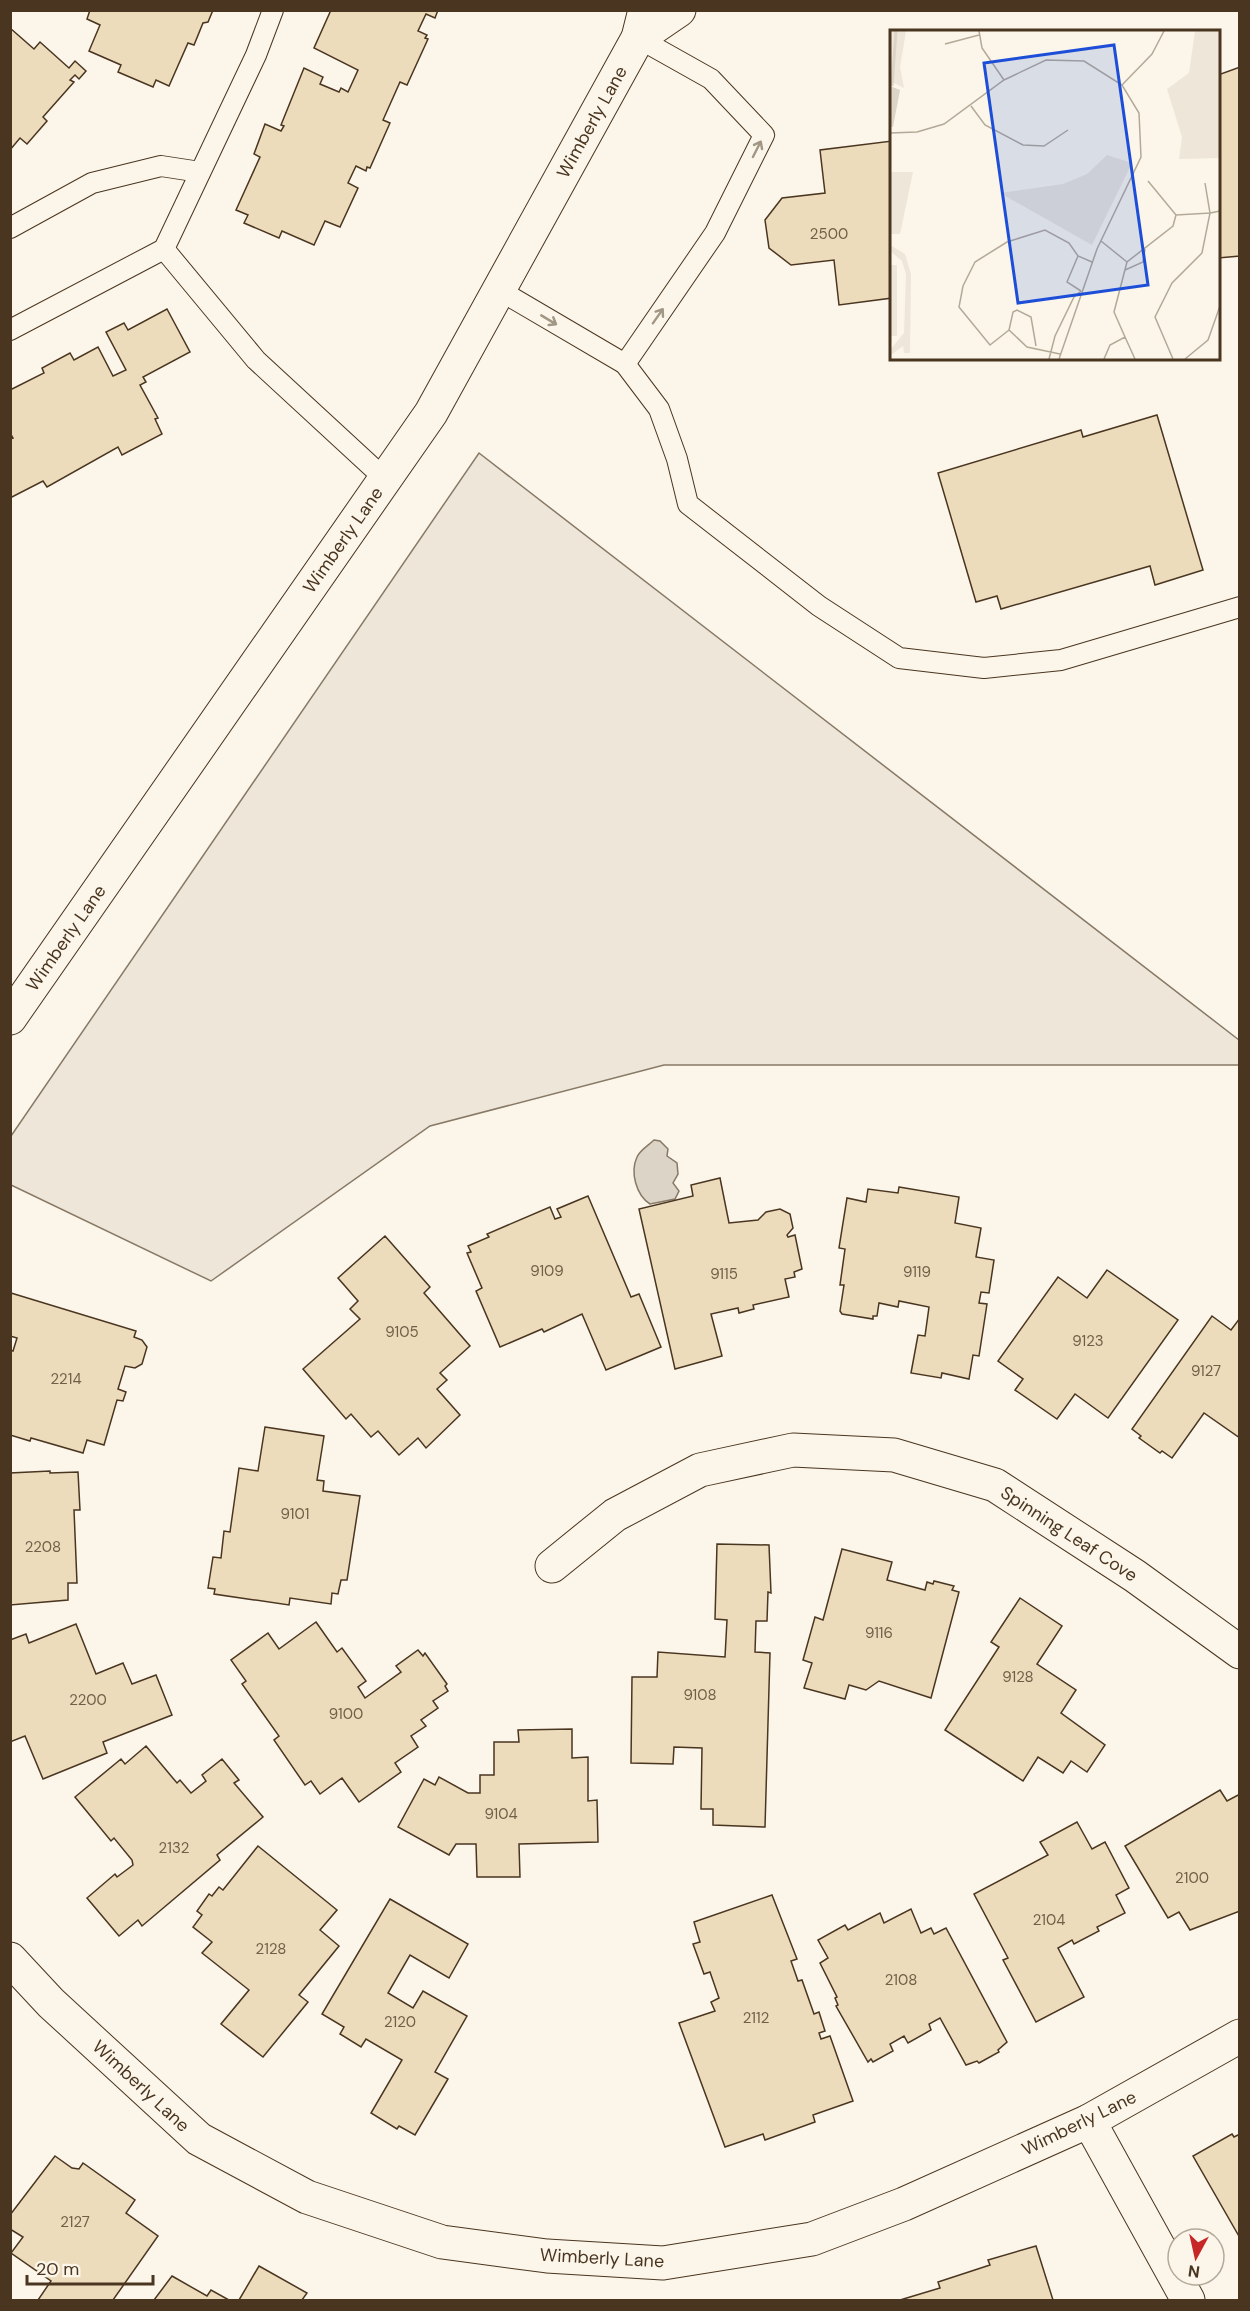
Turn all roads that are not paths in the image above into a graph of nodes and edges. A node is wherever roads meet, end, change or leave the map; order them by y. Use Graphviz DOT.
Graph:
graph roads {
  1 [pos="273,10"];
  2 [pos="679,10"];
  3 [pos="642,24"];
  4 [pos="200,172"];
  5 [pos="10,228"];
  6 [pos="164,249"];
  7 [pos="499,290"];
  8 [pos="10,330"];
  9 [pos="625,364"];
  10 [pos="385,479"];
  11 [pos="1239,608"];
  12 [pos="10,1018"];
  13 [pos="552,1566"];
  14 [pos="1239,1652"];
  15 [pos="10,1959"];
  16 [pos="1239,2036"];
  17 [pos="1089,2121"];
  18 [pos="1188,2301"];
  1 -- 4 [label="lane"];
  2 -- 3 [label="street, Wimberly Lane"];
  3 -- 7 [label="street, Wimberly Lane"];
  9 -- 3 [label="lane, one-way"];
  4 -- 5 [label="lane"];
  4 -- 6 [label="lane"];
  6 -- 8 [label="lane"];
  6 -- 10 [label="lane"];
  7 -- 9 [label="lane, one-way"];
  7 -- 10 [label="street, Wimberly Lane"];
  9 -- 11 [label="lane"];
  10 -- 12 [label="street, Wimberly Lane"];
  13 -- 14 [label="street, Spinning Leaf Cove"];
  15 -- 17 [label="street, Wimberly Lane"];
  16 -- 17 [label="street, Wimberly Lane"];
  17 -- 18 [label="street"];
}
